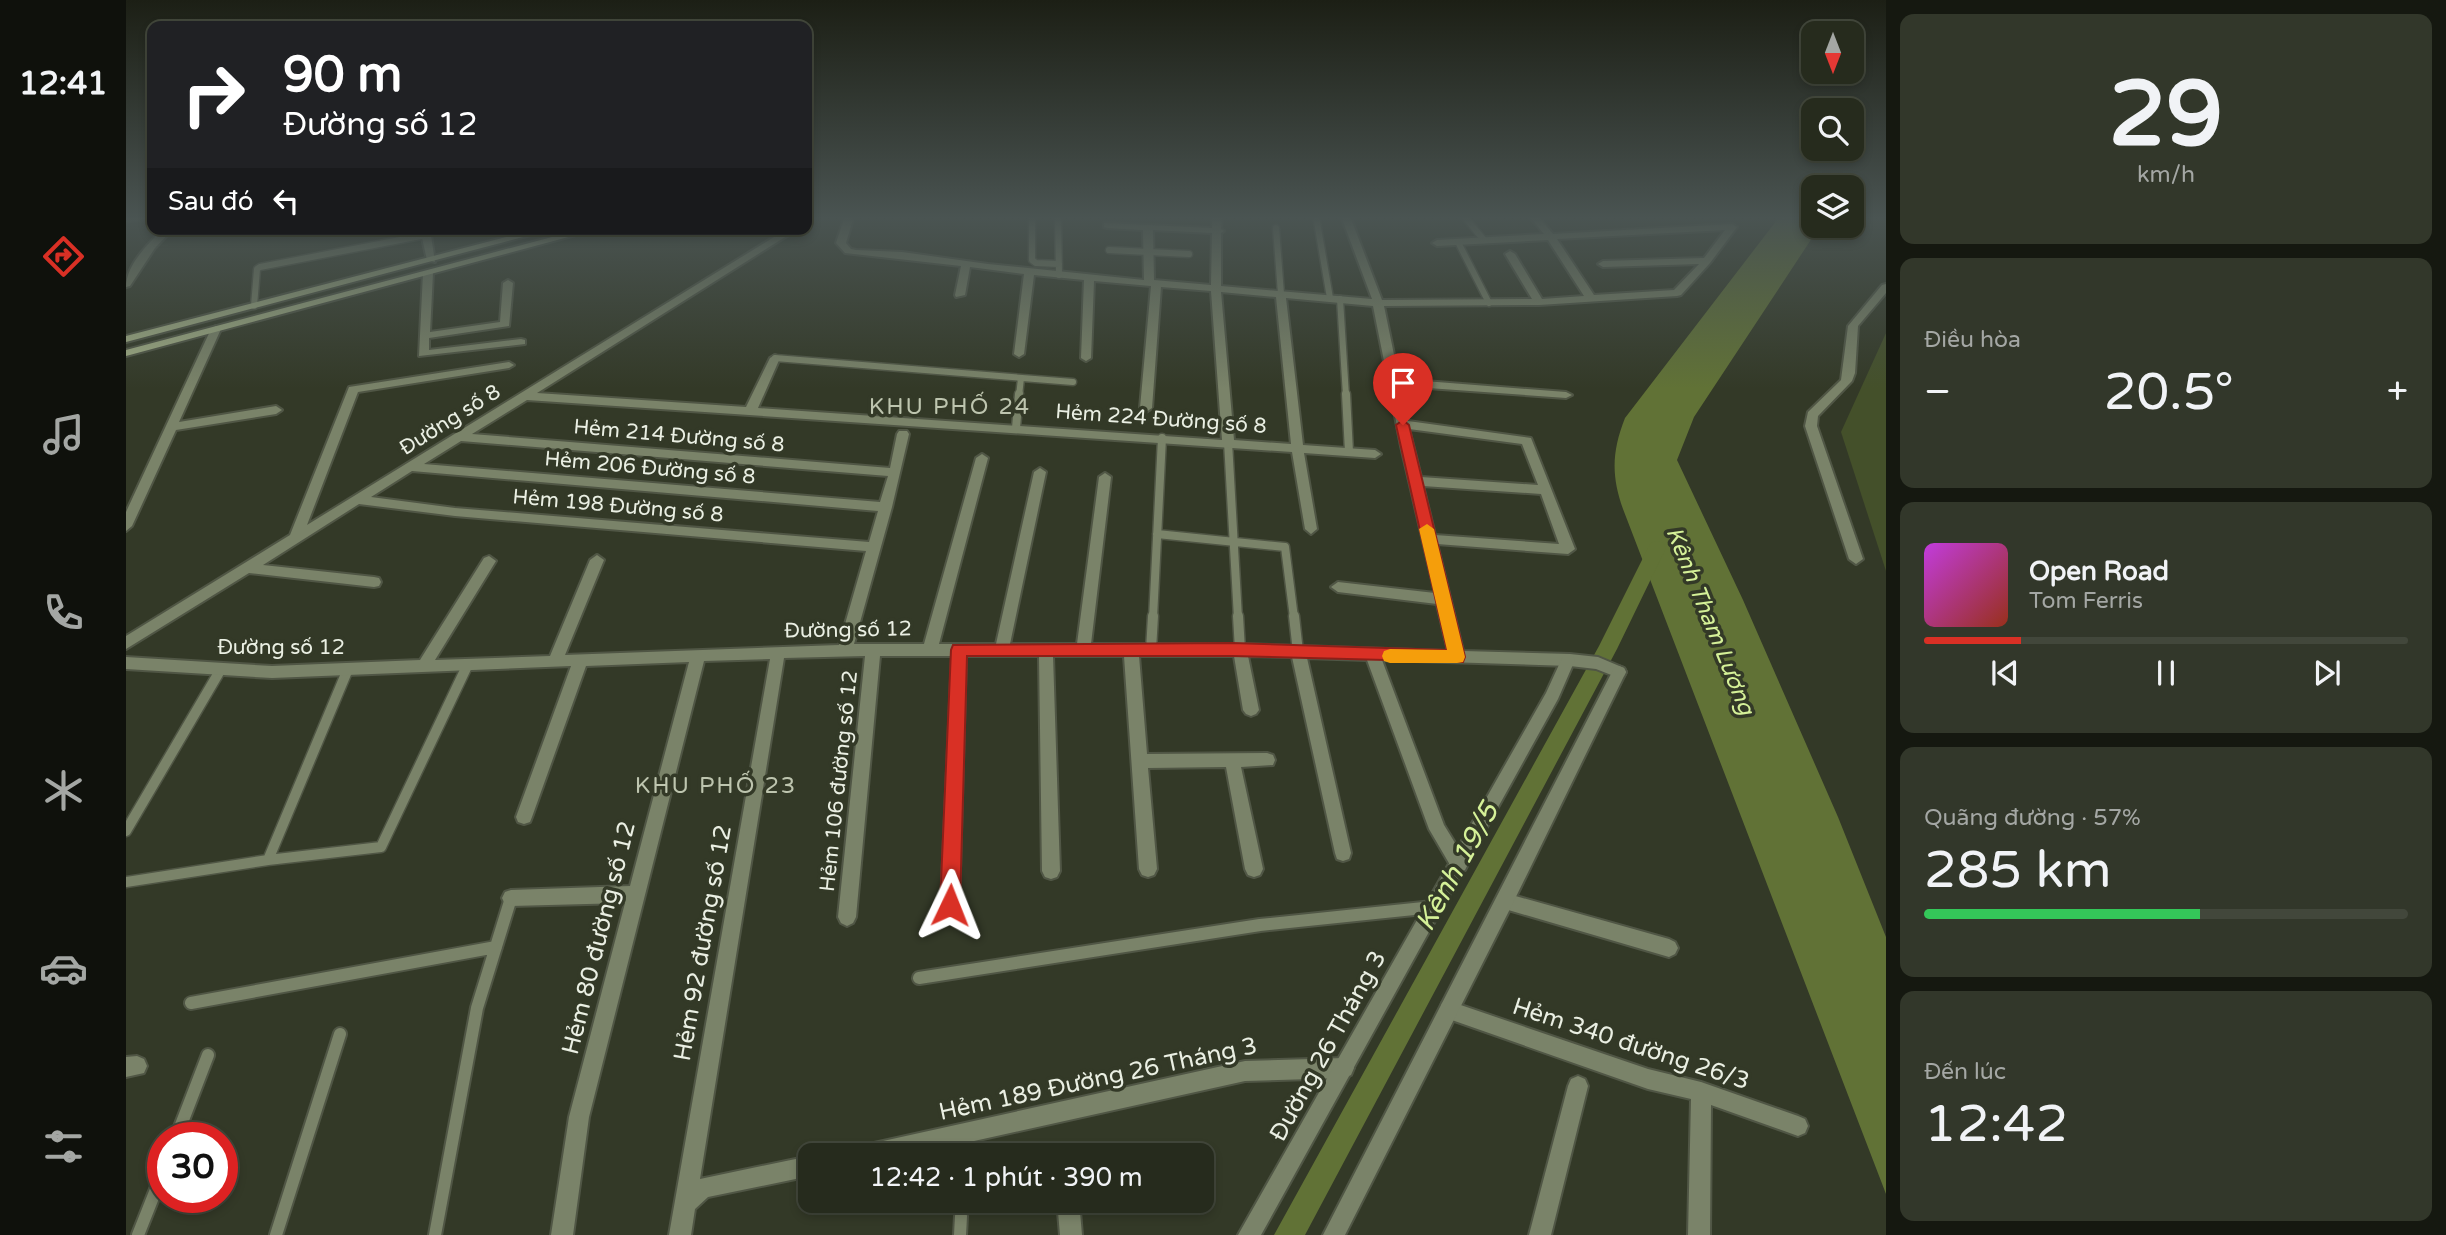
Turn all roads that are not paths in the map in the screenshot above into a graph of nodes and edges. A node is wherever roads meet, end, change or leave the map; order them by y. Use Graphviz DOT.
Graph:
graph roads {
  1 [pos="428,273"];
  2 [pos="257,274"];
  3 [pos="379,274"];
  4 [pos="426,274"];
  5 [pos="722,274"];
  6 [pos="964,274"];
  7 [pos="1029,274"];
  8 [pos="1074,274"];
  9 [pos="1152,274"];
  10 [pos="1218,274"];
  11 [pos="1279,274"];
  12 [pos="1329,274"];
  13 [pos="1367,274"];
  14 [pos="1474,274"];
  15 [pos="1522,274"];
  16 [pos="1574,274"];
  17 [pos="1695,274"];
  18 [pos="1089,278"];
  19 [pos="508,283"];
  20 [pos="1153,283"];
  21 [pos="1886,287"];
  22 [pos="1218,288"];
  23 [pos="1281,294"];
  24 [pos="960,295"];
  25 [pos="1335,299"];
  26 [pos="1591,299"];
  27 [pos="1539,302"];
  28 [pos="1378,303"];
  29 [pos="1489,303"];
  30 [pos="254,306"];
  31 [pos="216,329"];
  32 [pos="424,336"];
  33 [pos="126,339"];
  34 [pos="521,342"];
  35 [pos="126,353"];
  36 [pos="1019,354"];
  37 [pos="775,358"];
  38 [pos="1086,358"];
  39 [pos="509,365"];
  40 [pos="1021,378"];
  41 [pos="1073,382"];
  42 [pos="1394,382"];
  43 [pos="1566,395"];
  44 [pos="526,396"];
  45 [pos="1146,408"];
  46 [pos="276,410"];
  47 [pos="751,410"];
  48 [pos="1403,425"];
  49 [pos="170,427"];
  50 [pos="1016,428"];
  51 [pos="903,434"];
  52 [pos="459,437"];
  53 [pos="1162,438"];
  54 [pos="1228,442"];
  55 [pos="1297,448"];
  56 [pos="1349,452"];
  57 [pos="1375,454"];
  58 [pos="982,458"];
  59 [pos="411,467"];
  60 [pos="1040,472"];
  61 [pos="895,473"];
  62 [pos="1105,477"];
  63 [pos="1415,481"];
  64 [pos="1546,491"];
  65 [pos="358,500"];
  66 [pos="886,507"];
  67 [pos="126,526"];
  68 [pos="1311,529"];
  69 [pos="1157,534"];
  70 [pos="295,539"];
  71 [pos="1429,539"];
  72 [pos="1234,544"];
  73 [pos="874,547"];
  74 [pos="1856,559"];
  75 [pos="597,560"];
  76 [pos="489,561"];
  77 [pos="248,568"];
  78 [pos="374,582"];
  79 [pos="1338,587"];
  80 [pos="1443,599"];
  81 [pos="126,643"];
  82 [pos="845,650"];
  83 [pos="873,650"];
  84 [pos="930,650"];
  85 [pos="959,650"];
  86 [pos="1002,650"];
  87 [pos="1046,650"];
  88 [pos="1083,650"];
  89 [pos="1131,650"];
  90 [pos="1151,650"];
  91 [pos="1240,650"];
  92 [pos="778,652"];
  93 [pos="1298,652"];
  94 [pos="698,655"];
  95 [pos="1373,656"];
  96 [pos="1457,657"];
  97 [pos="582,660"];
  98 [pos="1569,660"];
  99 [pos="555,661"];
  100 [pos="126,663"];
  101 [pos="468,664"];
  102 [pos="424,666"];
  103 [pos="221,669"];
  104 [pos="348,669"];
  105 [pos="1251,710"];
  106 [pos="1232,760"];
  107 [pos="1267,760"];
  108 [pos="1139,761"];
  109 [pos="524,817"];
  110 [pos="126,831"];
  111 [pos="1343,853"];
  112 [pos="268,860"];
  113 [pos="1459,864"];
  114 [pos="1254,869"];
  115 [pos="1148,870"];
  116 [pos="1051,871"];
  117 [pos="126,882"];
  118 [pos="635,894"];
  119 [pos="511,898"];
  120 [pos="1505,901"];
  121 [pos="950,905"];
  122 [pos="1434,907"];
  123 [pos="846,917"];
  124 [pos="496,947"];
  125 [pos="1669,948"];
  126 [pos="919,978"];
  127 [pos="191,1003"];
  128 [pos="1449,1010"];
  129 [pos="340,1034"];
  130 [pos="208,1055"];
  131 [pos="1344,1068"];
  132 [pos="1578,1086"];
  133 [pos="1701,1092"];
  134 [pos="182,1122"];
  135 [pos="1798,1126"];
  136 [pos="919,1143"];
  137 [pos="798,1168"];
  138 [pos="687,1202"];
  139 [pos="147,1212"];
  140 [pos="1069,1213"];
  141 [pos="961,1216"];
  142 [pos="138,1235"];
  143 [pos="276,1235"];
  144 [pos="435,1235"];
  145 [pos="562,1235"];
  146 [pos="680,1235"];
  147 [pos="960,1235"];
  148 [pos="1071,1235"];
  149 [pos="1249,1235"];
  150 [pos="1334,1235"];
  151 [pos="1540,1235"];
  152 [pos="1699,1235"];
  1 -- 32 [label="street"];
  2 -- 30 [label="lane"];
  3 -- 30 [label="main road"];
  4 -- 31 [label="main road"];
  5 -- 44 [label="street, Đường số 8"];
  6 -- 24 [label="street"];
  7 -- 36 [label="street"];
  8 -- 18 [label="street"];
  9 -- 20 [label="street"];
  10 -- 22 [label="street"];
  11 -- 23 [label="lane"];
  12 -- 25 [label="lane"];
  13 -- 28 [label="street"];
  14 -- 29 [label="lane"];
  15 -- 27 [label="street"];
  16 -- 26 [label="street"];
  17 -- 26 [label="street"];
  18 -- 20 [label="street"];
  18 -- 38 [label="street"];
  19 -- 32 [label="street"];
  20 -- 22 [label="street"];
  20 -- 45 [label="street"];
  21 -- 74 [label="street"];
  22 -- 23 [label="street"];
  22 -- 54 [label="street"];
  23 -- 25 [label="street"];
  23 -- 55 [label="street"];
  25 -- 28 [label="street"];
  25 -- 56 [label="lane"];
  26 -- 27 [label="street"];
  27 -- 29 [label="street"];
  28 -- 29 [label="street"];
  28 -- 42 [label="street"];
  30 -- 33 [label="main road"];
  31 -- 35 [label="main road"];
  31 -- 49 [label="street"];
  32 -- 34 [label="street"];
  37 -- 40 [label="lane"];
  37 -- 47 [label="street"];
  39 -- 70 [label="street"];
  40 -- 41 [label="lane"];
  40 -- 50 [label="lane"];
  42 -- 43 [label="street"];
  42 -- 48 [label="street"];
  44 -- 47 [label="street, Hẻm 224 Đường số 8"];
  44 -- 52 [label="street, Đường số 8"];
  46 -- 49 [label="street"];
  47 -- 50 [label="street, Hẻm 224 Đường số 8"];
  48 -- 63 [label="street"];
  48 -- 64 [label="street"];
  49 -- 67 [label="street"];
  50 -- 53 [label="street, Hẻm 224 Đường số 8"];
  51 -- 61 [label="street"];
  52 -- 59 [label="street, Đường số 8"];
  52 -- 61 [label="street, Hẻm 214 Đường số 8"];
  53 -- 54 [label="street, Hẻm 224 Đường số 8"];
  53 -- 69 [label="lane"];
  54 -- 55 [label="street, Hẻm 224 Đường số 8"];
  54 -- 72 [label="lane"];
  55 -- 56 [label="street, Hẻm 224 Đường số 8"];
  55 -- 68 [label="street"];
  56 -- 57 [label="street, Hẻm 224 Đường số 8"];
  58 -- 84 [label="street"];
  59 -- 65 [label="street, Đường số 8"];
  59 -- 66 [label="street, Hẻm 206 Đường số 8"];
  60 -- 86 [label="street"];
  61 -- 66 [label="street"];
  62 -- 88 [label="street"];
  63 -- 64 [label="street"];
  63 -- 71 [label="street"];
  64 -- 71 [label="street"];
  65 -- 70 [label="street, Đường số 8"];
  65 -- 73 [label="street, Hẻm 198 Đường số 8"];
  66 -- 73 [label="street"];
  69 -- 72 [label="lane"];
  69 -- 90 [label="lane"];
  70 -- 77 [label="street, Đường số 8"];
  71 -- 80 [label="street"];
  72 -- 91 [label="lane"];
  72 -- 93 [label="lane"];
  73 -- 82 [label="street"];
  75 -- 99 [label="street"];
  76 -- 102 [label="street"];
  77 -- 78 [label="street"];
  77 -- 81 [label="street, Đường số 8"];
  79 -- 80 [label="street"];
  80 -- 96 [label="street"];
  82 -- 83 [label="street, Đường số 12"];
  82 -- 92 [label="street, Đường số 12"];
  83 -- 84 [label="street, Đường số 12"];
  83 -- 123 [label="street, Hẻm 106 đường số 12"];
  84 -- 85 [label="street, Đường số 12"];
  85 -- 86 [label="street, Đường số 12"];
  85 -- 121 [label="street"];
  86 -- 87 [label="street, Đường số 12"];
  87 -- 88 [label="street, Đường số 12"];
  87 -- 116 [label="street"];
  88 -- 89 [label="street, Đường số 12"];
  89 -- 90 [label="street, Đường số 12"];
  89 -- 108 [label="street"];
  90 -- 91 [label="street, Đường số 12"];
  91 -- 93 [label="street, Đường số 12"];
  91 -- 105 [label="street"];
  92 -- 94 [label="street, Đường số 12"];
  92 -- 138 [label="street, Hẻm 92 đường số 12"];
  93 -- 95 [label="street, Đường số 12"];
  93 -- 111 [label="street"];
  94 -- 97 [label="street, Đường số 12"];
  94 -- 118 [label="street, Hẻm 80 đường số 12"];
  95 -- 96 [label="street, Đường số 12"];
  95 -- 113 [label="street"];
  96 -- 98 [label="street, Đường số 12"];
  97 -- 99 [label="street, Đường số 12"];
  97 -- 109 [label="street"];
  98 -- 113 [label="street, Đường 26 Tháng 3"];
  98 -- 120 [label="street, Đường số 12"];
  99 -- 101 [label="street, Đường số 12"];
  100 -- 103 [label="street, Đường số 12"];
  101 -- 102 [label="street, Đường số 12"];
  101 -- 112 [label="lane"];
  102 -- 104 [label="street, Đường số 12"];
  103 -- 104 [label="street, Đường số 12"];
  103 -- 110 [label="lane"];
  104 -- 112 [label="lane"];
  106 -- 107 [label="street"];
  106 -- 108 [label="street"];
  106 -- 114 [label="street"];
  108 -- 115 [label="street"];
  112 -- 117 [label="lane"];
  113 -- 122 [label="street, Đường 26 Tháng 3"];
  118 -- 119 [label="street"];
  118 -- 145 [label="street, Hẻm 80 đường số 12"];
  119 -- 124 [label="lane"];
  120 -- 125 [label="street"];
  120 -- 128 [label="street"];
  122 -- 126 [label="lane"];
  122 -- 131 [label="street, Đường 26 Tháng 3"];
  124 -- 127 [label="lane"];
  124 -- 144 [label="lane"];
  128 -- 133 [label="street, Hẻm 340 đường 26/3"];
  128 -- 150 [label="street"];
  129 -- 143 [label="lane"];
  130 -- 134 [label="lane"];
  131 -- 136 [label="street, Hẻm 189 Đường 26 Tháng 3"];
  131 -- 149 [label="street, Đường 26 Tháng 3"];
  132 -- 151 [label="street"];
  133 -- 135 [label="street, Hẻm 340 đường 26/3"];
  133 -- 152 [label="street"];
  137 -- 138 [label="street"];
  138 -- 146 [label="street, Hẻm 92 đường số 12"];
  139 -- 142 [label="lane"];
  140 -- 148 [label="street"];
  141 -- 147 [label="lane"];
}
